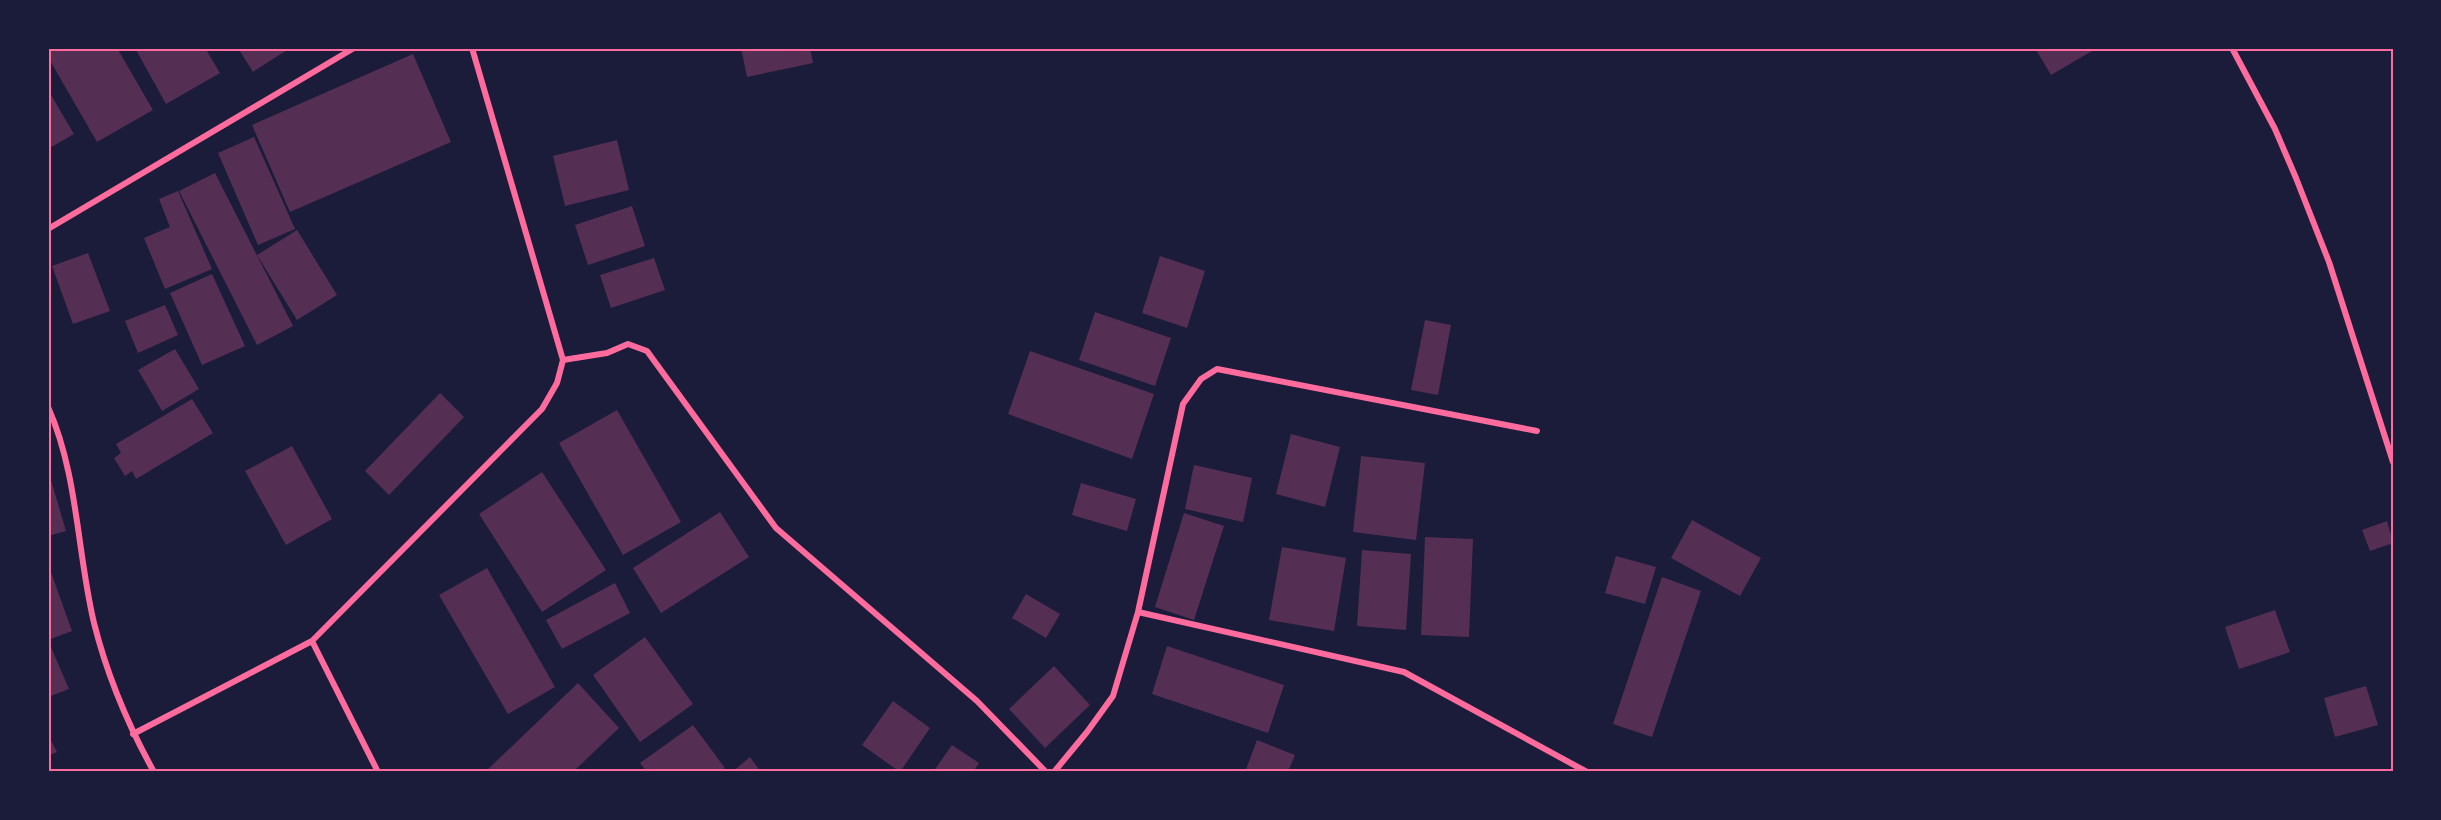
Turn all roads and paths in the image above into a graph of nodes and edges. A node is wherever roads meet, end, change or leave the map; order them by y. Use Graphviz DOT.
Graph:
graph roads {
  1 [pos="354,48"];
  2 [pos="472,48"];
  3 [pos="2232,48"];
  4 [pos="48,229"];
  5 [pos="563,360"];
  6 [pos="48,407"];
  7 [pos="1537,431"];
  8 [pos="2393,462"];
  9 [pos="1138,612"];
  10 [pos="312,641"];
  11 [pos="134,734"];
  12 [pos="154,772"];
  13 [pos="378,772"];
  14 [pos="1046,772"];
  15 [pos="1054,772"];
  16 [pos="1587,772"];
  1 -- 4 [label="street"];
  2 -- 5 [label="street"];
  3 -- 8 [label="street"];
  5 -- 10 [label="street"];
  5 -- 14 [label="street"];
  6 -- 11 [label="street"];
  7 -- 9 [label="street"];
  9 -- 15 [label="street"];
  9 -- 16 [label="street"];
  10 -- 11 [label="street"];
  10 -- 13 [label="street"];
  11 -- 12 [label="street"];
}
